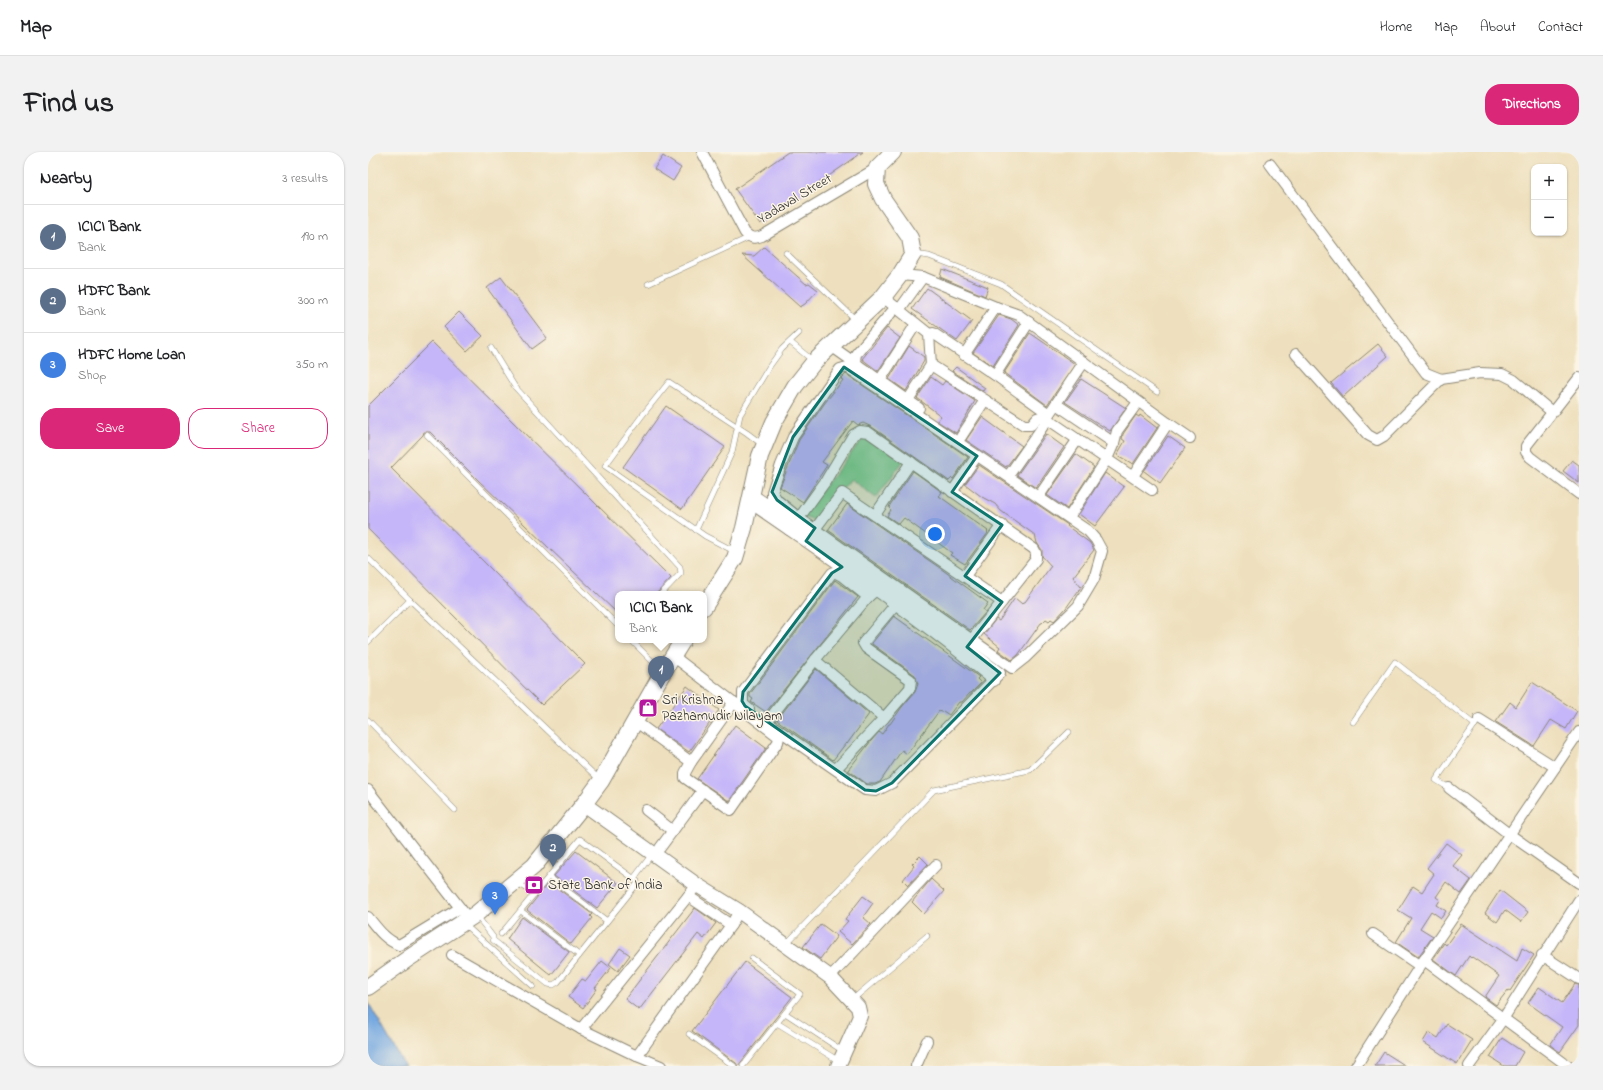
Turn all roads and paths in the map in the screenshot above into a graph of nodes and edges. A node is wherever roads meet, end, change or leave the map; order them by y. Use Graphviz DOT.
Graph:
graph roads {
  1 [pos="702,152"];
  2 [pos="893,152"];
  3 [pos="1270,164"];
  4 [pos="877,168"];
  5 [pos="750,237"];
  6 [pos="786,253"];
  7 [pos="913,254"];
  8 [pos="900,275"];
  9 [pos="923,277"];
  10 [pos="648,284"];
  11 [pos="893,305"];
  12 [pos="996,307"];
  13 [pos="857,322"];
  14 [pos="1029,322"];
  15 [pos="916,324"];
  16 [pos="799,332"];
  17 [pos="929,334"];
  18 [pos="790,342"];
  19 [pos="831,346"];
  20 [pos="491,348"];
  21 [pos="1296,354"];
  22 [pos="964,355"];
  23 [pos="814,362"];
  24 [pos="1084,362"];
  25 [pos="858,365"];
  26 [pos="931,365"];
  27 [pos="995,375"];
  28 [pos="1579,378"];
  29 [pos="1441,379"];
  30 [pos="880,380"];
  31 [pos="1157,392"];
  32 [pos="908,400"];
  33 [pos="985,400"];
  34 [pos="1138,402"];
  35 [pos="1056,404"];
  36 [pos="1552,412"];
  37 [pos="1048,419"];
  38 [pos="1168,423"];
  39 [pos="736,427"];
  40 [pos="427,435"];
  41 [pos="960,437"];
  42 [pos="1190,438"];
  43 [pos="1078,439"];
  44 [pos="1114,443"];
  45 [pos="764,446"];
  46 [pos="977,456"];
  47 [pos="1106,459"];
  48 [pos="912,462"];
  49 [pos="1011,472"];
  50 [pos="1133,476"];
  51 [pos="1152,490"];
  52 [pos="772,492"];
  53 [pos="952,492"];
  54 [pos="1041,493"];
  55 [pos="1579,494"];
  56 [pos="751,498"];
  57 [pos="769,510"];
  58 [pos="1071,514"];
  59 [pos="875,515"];
  60 [pos="794,523"];
  61 [pos="1002,525"];
  62 [pos="696,530"];
  63 [pos="1096,531"];
  64 [pos="810,535"];
  65 [pos="737,552"];
  66 [pos="368,558"];
  67 [pos="965,576"];
  68 [pos="873,590"];
  69 [pos="664,591"];
  70 [pos="410,600"];
  71 [pos="707,602"];
  72 [pos="1002,602"];
  73 [pos="895,604"];
  74 [pos="615,623"];
  75 [pos="368,642"];
  76 [pos="634,643"];
  77 [pos="681,643"];
  78 [pos="967,647"];
  79 [pos="673,656"];
  80 [pos="815,660"];
  81 [pos="663,672"];
  82 [pos="992,683"];
  83 [pos="734,702"];
  84 [pos="884,718"];
  85 [pos="368,720"];
  86 [pos="635,722"];
  87 [pos="767,722"];
  88 [pos="1353,722"];
  89 [pos="1477,722"];
  90 [pos="1070,732"];
  91 [pos="1579,732"];
  92 [pos="691,762"];
  93 [pos="1555,767"];
  94 [pos="836,769"];
  95 [pos="601,781"];
  96 [pos="1449,788"];
  97 [pos="368,790"];
  98 [pos="703,790"];
  99 [pos="584,804"];
  100 [pos="455,810"];
  101 [pos="646,810"];
  102 [pos="673,831"];
  103 [pos="1509,834"];
  104 [pos="656,851"];
  105 [pos="936,865"];
  106 [pos="549,877"];
  107 [pos="634,878"];
  108 [pos="516,881"];
  109 [pos="1579,883"];
  110 [pos="697,885"];
  111 [pos="535,894"];
  112 [pos="688,896"];
  113 [pos="1579,900"];
  114 [pos="521,911"];
  115 [pos="739,911"];
  116 [pos="467,915"];
  117 [pos="368,917"];
  118 [pos="608,921"];
  119 [pos="731,925"];
  120 [pos="501,934"];
  121 [pos="1373,934"];
  122 [pos="927,936"];
  123 [pos="786,945"];
  124 [pos="452,955"];
  125 [pos="579,955"];
  126 [pos="1542,955"];
  127 [pos="752,958"];
  128 [pos="1422,963"];
  129 [pos="830,978"];
  130 [pos="1579,979"];
  131 [pos="533,986"];
  132 [pos="368,987"];
  133 [pos="852,1000"];
  134 [pos="785,1013"];
  135 [pos="1502,1019"];
  136 [pos="777,1023"];
  137 [pos="581,1029"];
  138 [pos="689,1034"];
  139 [pos="927,1041"];
  140 [pos="637,1056"];
  141 [pos="840,1060"];
  142 [pos="661,1066"];
  143 [pos="734,1066"];
  144 [pos="743,1066"];
  145 [pos="916,1066"];
  146 [pos="1356,1066"];
  147 [pos="1469,1066"];
  148 [pos="1568,1066"];
  1 -- 5 [label="street, Yadaval Street"];
  2 -- 4 [label="main road"];
  3 -- 29 [label="street"];
  4 -- 5 [label="street, Yadaval Street"];
  4 -- 7 [label="main road"];
  5 -- 10 [label="lane"];
  6 -- 13 [label="lane"];
  7 -- 8 [label="main road"];
  7 -- 31 [label="lane"];
  8 -- 9 [label="street"];
  8 -- 11 [label="main road"];
  9 -- 11 [label="street"];
  9 -- 12 [label="street"];
  11 -- 13 [label="main road"];
  11 -- 15 [label="street"];
  11 -- 25 [label="street"];
  12 -- 14 [label="street"];
  12 -- 22 [label="street"];
  13 -- 19 [label="main road"];
  14 -- 24 [label="street"];
  14 -- 27 [label="street"];
  15 -- 17 [label="street"];
  15 -- 30 [label="street"];
  16 -- 18 [label="lane"];
  17 -- 22 [label="street"];
  17 -- 26 [label="street"];
  18 -- 23 [label="lane"];
  18 -- 39 [label="lane"];
  19 -- 23 [label="main road"];
  19 -- 25 [label="street"];
  20 -- 69 [label="lane"];
  21 -- 29 [label="street"];
  22 -- 27 [label="street"];
  23 -- 45 [label="main road"];
  24 -- 34 [label="street"];
  24 -- 35 [label="street"];
  25 -- 30 [label="street"];
  26 -- 32 [label="street"];
  26 -- 33 [label="street"];
  27 -- 35 [label="street"];
  28 -- 36 [label="street"];
  29 -- 36 [label="street"];
  30 -- 32 [label="street"];
  32 -- 41 [label="street"];
  33 -- 37 [label="street"];
  33 -- 41 [label="street"];
  34 -- 38 [label="street"];
  34 -- 44 [label="street"];
  35 -- 44 [label="street"];
  36 -- 55 [label="street"];
  37 -- 43 [label="street"];
  37 -- 49 [label="street"];
  38 -- 42 [label="street"];
  38 -- 50 [label="street"];
  39 -- 45 [label="lane"];
  39 -- 62 [label="lane"];
  39 -- 62 [label="lane"];
  40 -- 74 [label="lane"];
  41 -- 49 [label="street"];
  43 -- 47 [label="street"];
  43 -- 54 [label="street"];
  44 -- 47 [label="street"];
  45 -- 56 [label="main road"];
  46 -- 52 [label="street"];
  46 -- 53 [label="street"];
  46 -- 78 [label="street"];
  47 -- 50 [label="street"];
  47 -- 58 [label="street"];
  48 -- 53 [label="street"];
  48 -- 59 [label="street"];
  48 -- 60 [label="street"];
  49 -- 54 [label="street"];
  50 -- 51 [label="street"];
  52 -- 57 [label="street"];
  52 -- 60 [label="street"];
  53 -- 61 [label="street"];
  54 -- 58 [label="street"];
  56 -- 57 [label="street"];
  56 -- 65 [label="main road"];
  57 -- 60 [label="street"];
  58 -- 63 [label="street"];
  59 -- 64 [label="street"];
  59 -- 67 [label="street"];
  60 -- 64 [label="street"];
  60 -- 64 [label="street"];
  61 -- 67 [label="street"];
  61 -- 72 [label="street"];
  62 -- 65 [label="lane"];
  64 -- 68 [label="street"];
  64 -- 78 [label="street"];
  65 -- 71 [label="main road"];
  66 -- 70 [label="lane"];
  67 -- 72 [label="street"];
  68 -- 73 [label="street"];
  68 -- 80 [label="street"];
  68 -- 87 [label="street"];
  70 -- 75 [label="lane"];
  70 -- 95 [label="lane"];
  72 -- 78 [label="street"];
  73 -- 78 [label="street"];
  73 -- 82 [label="street"];
  73 -- 84 [label="street"];
  76 -- 81 [label="lane"];
  77 -- 79 [label="main road"];
  78 -- 82 [label="street"];
  79 -- 81 [label="main road"];
  79 -- 83 [label="street"];
  80 -- 84 [label="street"];
  80 -- 87 [label="street"];
  81 -- 86 [label="main road"];
  82 -- 94 [label="street"];
  83 -- 92 [label="street"];
  83 -- 98 [label="street"];
  84 -- 94 [label="street"];
  85 -- 100 [label="lane"];
  86 -- 92 [label="street"];
  86 -- 95 [label="main road"];
  87 -- 94 [label="street"];
  88 -- 89 [label="lane"];
  89 -- 93 [label="street"];
  89 -- 96 [label="lane"];
  90 -- 123 [label="lane"];
  91 -- 93 [label="street"];
  92 -- 98 [label="street"];
  93 -- 103 [label="street"];
  95 -- 99 [label="main road"];
  96 -- 103 [label="street"];
  97 -- 116 [label="street"];
  98 -- 102 [label="street"];
  99 -- 104 [label="street"];
  99 -- 108 [label="main road"];
  101 -- 102 [label="street"];
  102 -- 104 [label="street"];
  103 -- 109 [label="street"];
  103 -- 128 [label="street"];
  104 -- 107 [label="lane"];
  104 -- 110 [label="street"];
  105 -- 129 [label="street"];
  106 -- 107 [label="lane"];
  106 -- 111 [label="lane"];
  106 -- 118 [label="lane"];
  107 -- 118 [label="lane"];
  108 -- 111 [label="lane"];
  108 -- 116 [label="main road"];
  110 -- 112 [label="street"];
  110 -- 115 [label="street"];
  111 -- 114 [label="lane"];
  112 -- 119 [label="street"];
  112 -- 137 [label="street"];
  113 -- 126 [label="street"];
  114 -- 120 [label="lane"];
  114 -- 125 [label="lane"];
  115 -- 119 [label="street"];
  115 -- 123 [label="street"];
  116 -- 117 [label="street"];
  116 -- 125 [label="lane"];
  116 -- 131 [label="lane"];
  116 -- 132 [label="main road"];
  118 -- 125 [label="lane"];
  119 -- 140 [label="street"];
  121 -- 128 [label="street"];
  122 -- 133 [label="lane"];
  123 -- 129 [label="street"];
  124 -- 137 [label="street"];
  126 -- 130 [label="street"];
  126 -- 135 [label="street"];
  127 -- 134 [label="lane"];
  128 -- 135 [label="street"];
  128 -- 146 [label="street"];
  129 -- 133 [label="street"];
  133 -- 141 [label="street"];
  134 -- 136 [label="lane"];
  134 -- 141 [label="lane"];
  135 -- 147 [label="street"];
  135 -- 148 [label="street"];
  136 -- 141 [label="lane"];
  136 -- 144 [label="lane"];
  137 -- 140 [label="street"];
  138 -- 143 [label="lane"];
  139 -- 145 [label="street"];
  140 -- 142 [label="street"];
}
